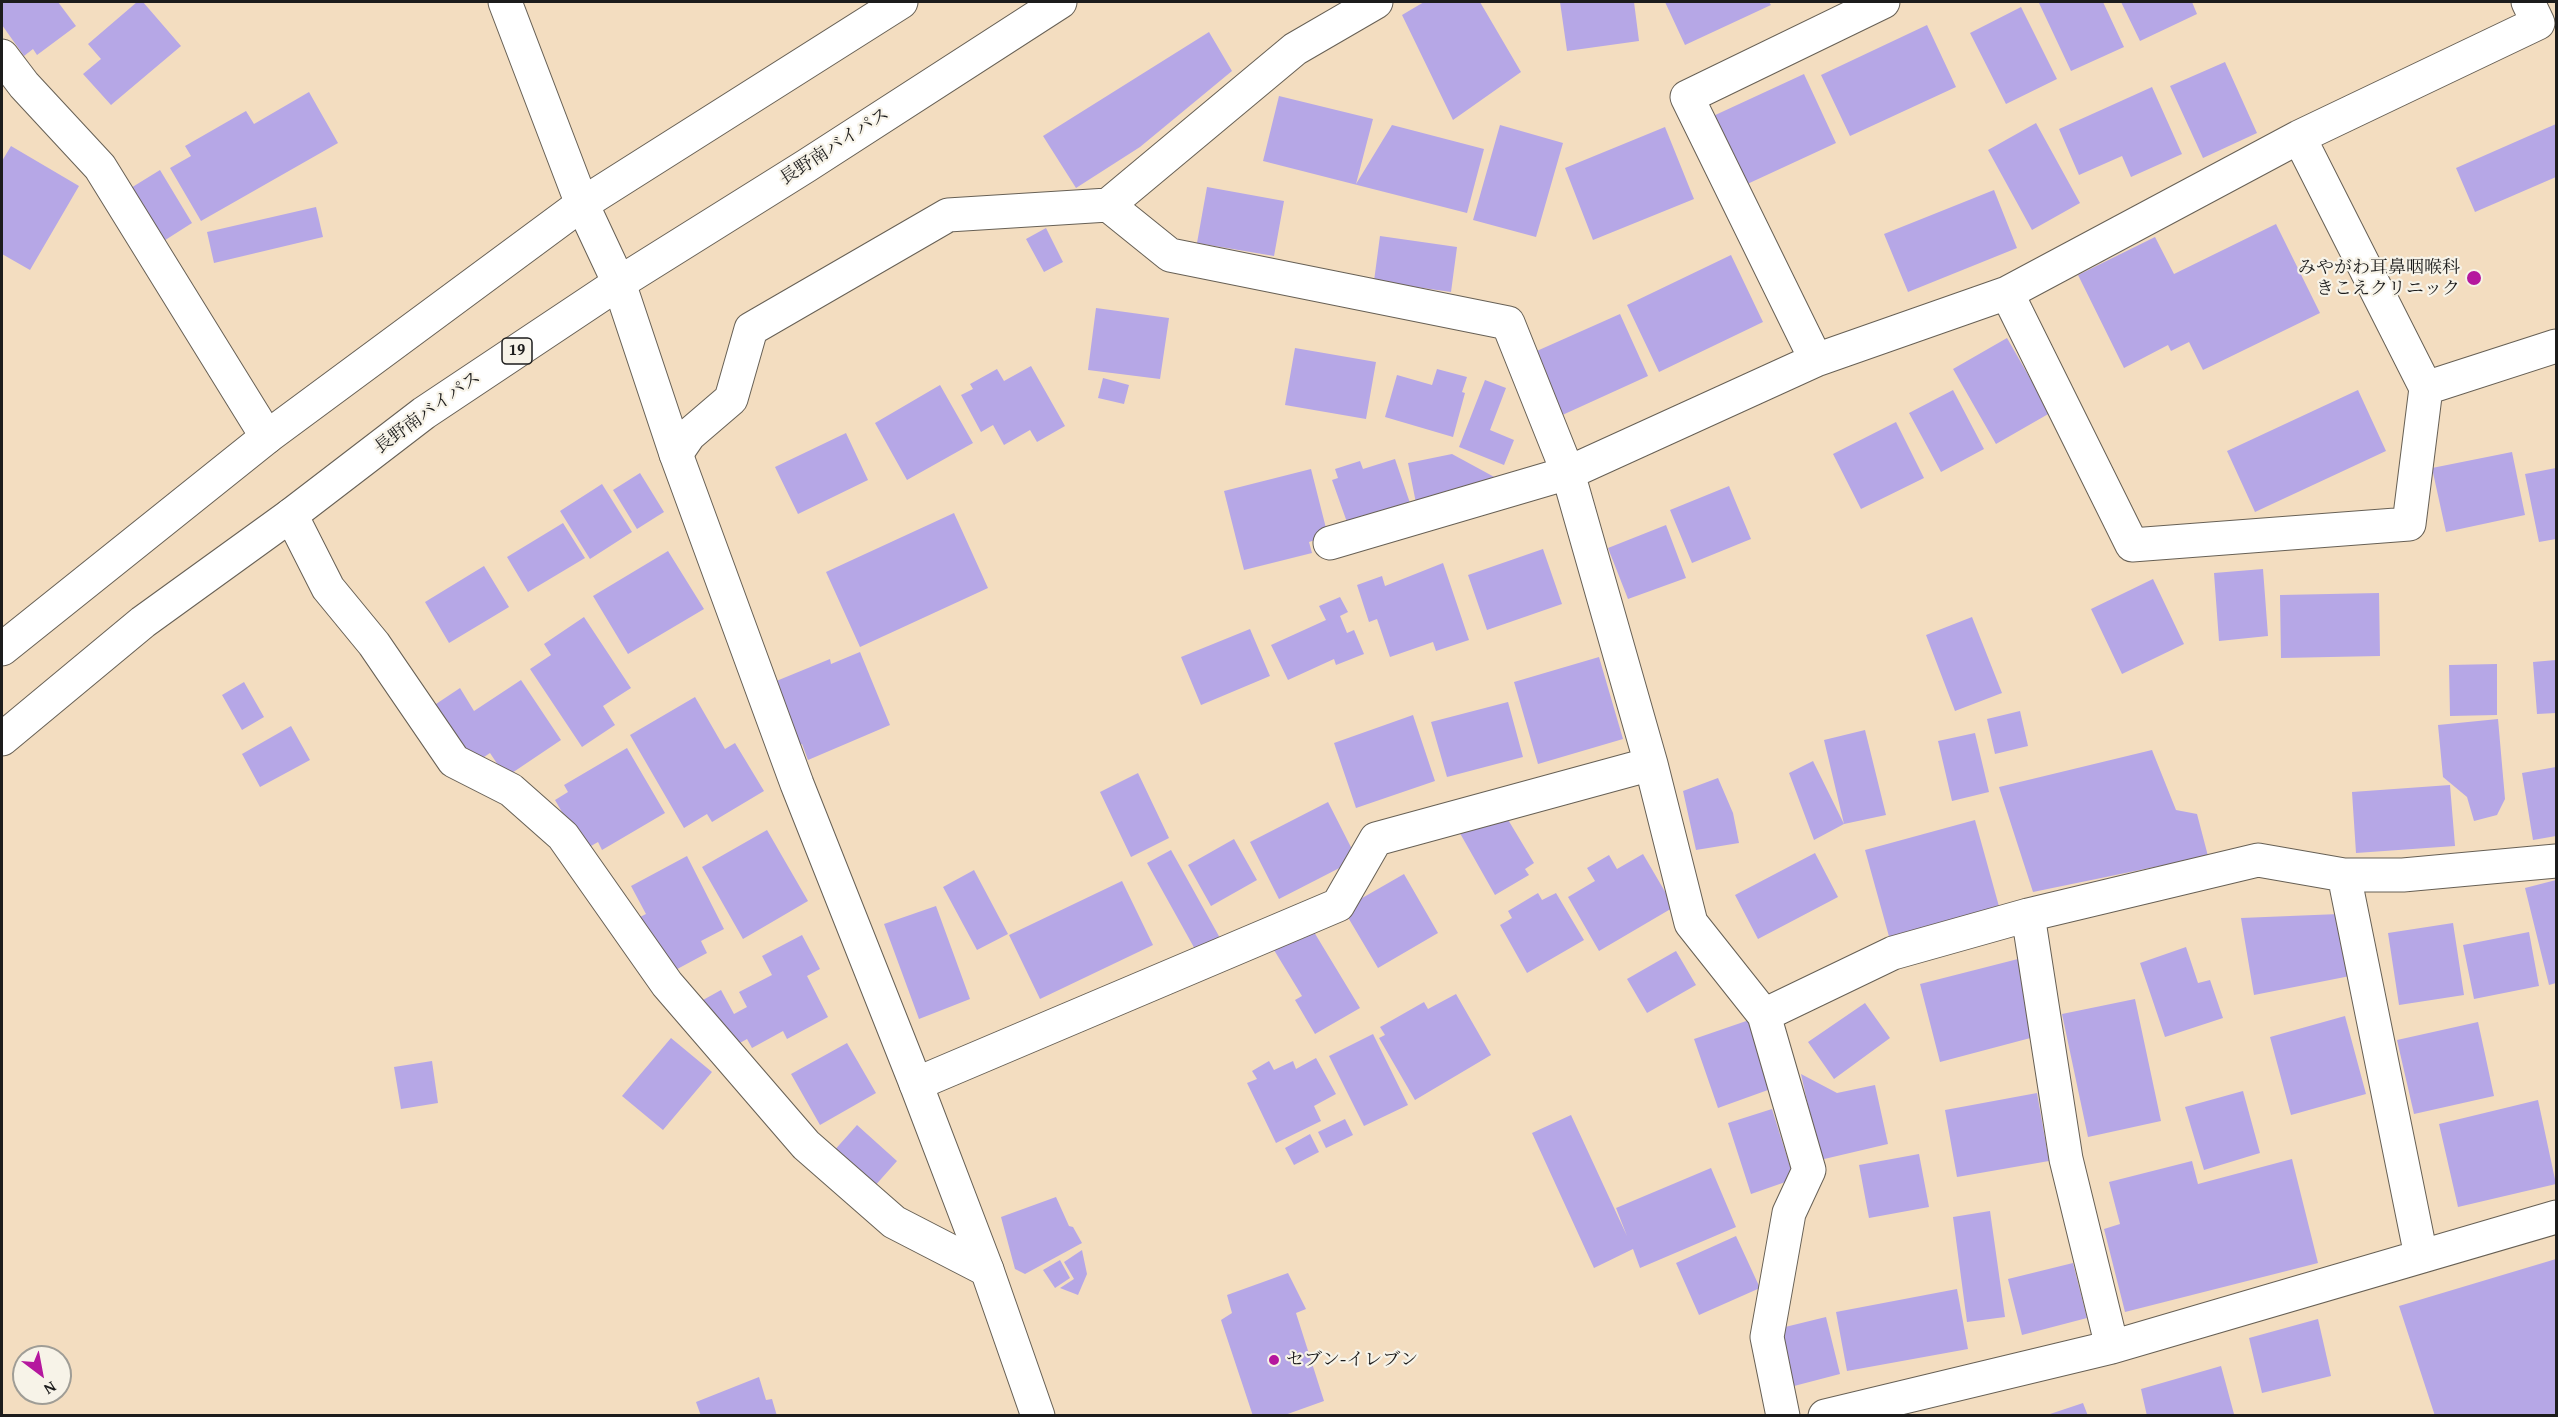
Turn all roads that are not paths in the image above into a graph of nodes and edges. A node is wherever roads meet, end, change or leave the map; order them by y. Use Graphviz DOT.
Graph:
graph roads {
  1 [pos="505,2"];
  2 [pos="1060,2"];
  3 [pos="1376,2"];
  4 [pos="1883,2"];
  5 [pos="2528,2"];
  6 [pos="880,7"];
  7 [pos="2,56"];
  8 [pos="2299,137"];
  9 [pos="582,204"];
  10 [pos="1108,206"];
  11 [pos="619,283"];
  12 [pos="2007,293"];
  13 [pos="2556,346"];
  14 [pos="1816,360"];
  15 [pos="2426,388"];
  16 [pos="267,438"];
  17 [pos="675,454"];
  18 [pos="1568,473"];
  19 [pos="291,515"];
  20 [pos="1330,543"];
  21 [pos="2,649"];
  22 [pos="2,739"];
  23 [pos="1651,764"];
  24 [pos="2556,861"];
  25 [pos="2344,875"];
  26 [pos="2028,915"];
  27 [pos="1764,1015"];
  28 [pos="916,1084"];
  29 [pos="2556,1216"];
  30 [pos="2421,1256"];
  31 [pos="987,1270"];
  32 [pos="2112,1347"];
  33 [pos="1038,1416"];
  34 [pos="1783,1416"];
  35 [pos="1825,1416"];
  1 -- 9 [label="main road"];
  2 -- 11 [label="main road, 長野南バイパス / 19"];
  3 -- 10 [label="main road"];
  4 -- 14 [label="main road"];
  5 -- 8 [label="main road"];
  6 -- 9 [label="main road"];
  7 -- 16 [label="main road"];
  8 -- 12 [label="main road"];
  8 -- 15 [label="main road"];
  9 -- 11 [label="main road"];
  9 -- 16 [label="main road"];
  10 -- 17 [label="main road"];
  10 -- 18 [label="main road"];
  11 -- 17 [label="main road"];
  11 -- 19 [label="main road, 長野南バイパス / 19"];
  12 -- 14 [label="main road"];
  12 -- 15 [label="main road"];
  13 -- 15 [label="main road"];
  14 -- 18 [label="main road"];
  16 -- 21 [label="main road"];
  17 -- 28 [label="main road"];
  18 -- 20 [label="main road"];
  18 -- 23 [label="main road"];
  19 -- 22 [label="main road, 長野南バイパス / 19"];
  19 -- 31 [label="main road"];
  23 -- 27 [label="main road"];
  23 -- 28 [label="main road"];
  24 -- 25 [label="main road"];
  25 -- 26 [label="main road"];
  25 -- 30 [label="main road"];
  26 -- 27 [label="main road"];
  26 -- 32 [label="main road"];
  27 -- 34 [label="main road"];
  28 -- 31 [label="main road"];
  29 -- 30 [label="main road"];
  30 -- 32 [label="main road"];
  31 -- 33 [label="main road"];
  32 -- 35 [label="main road"];
}
